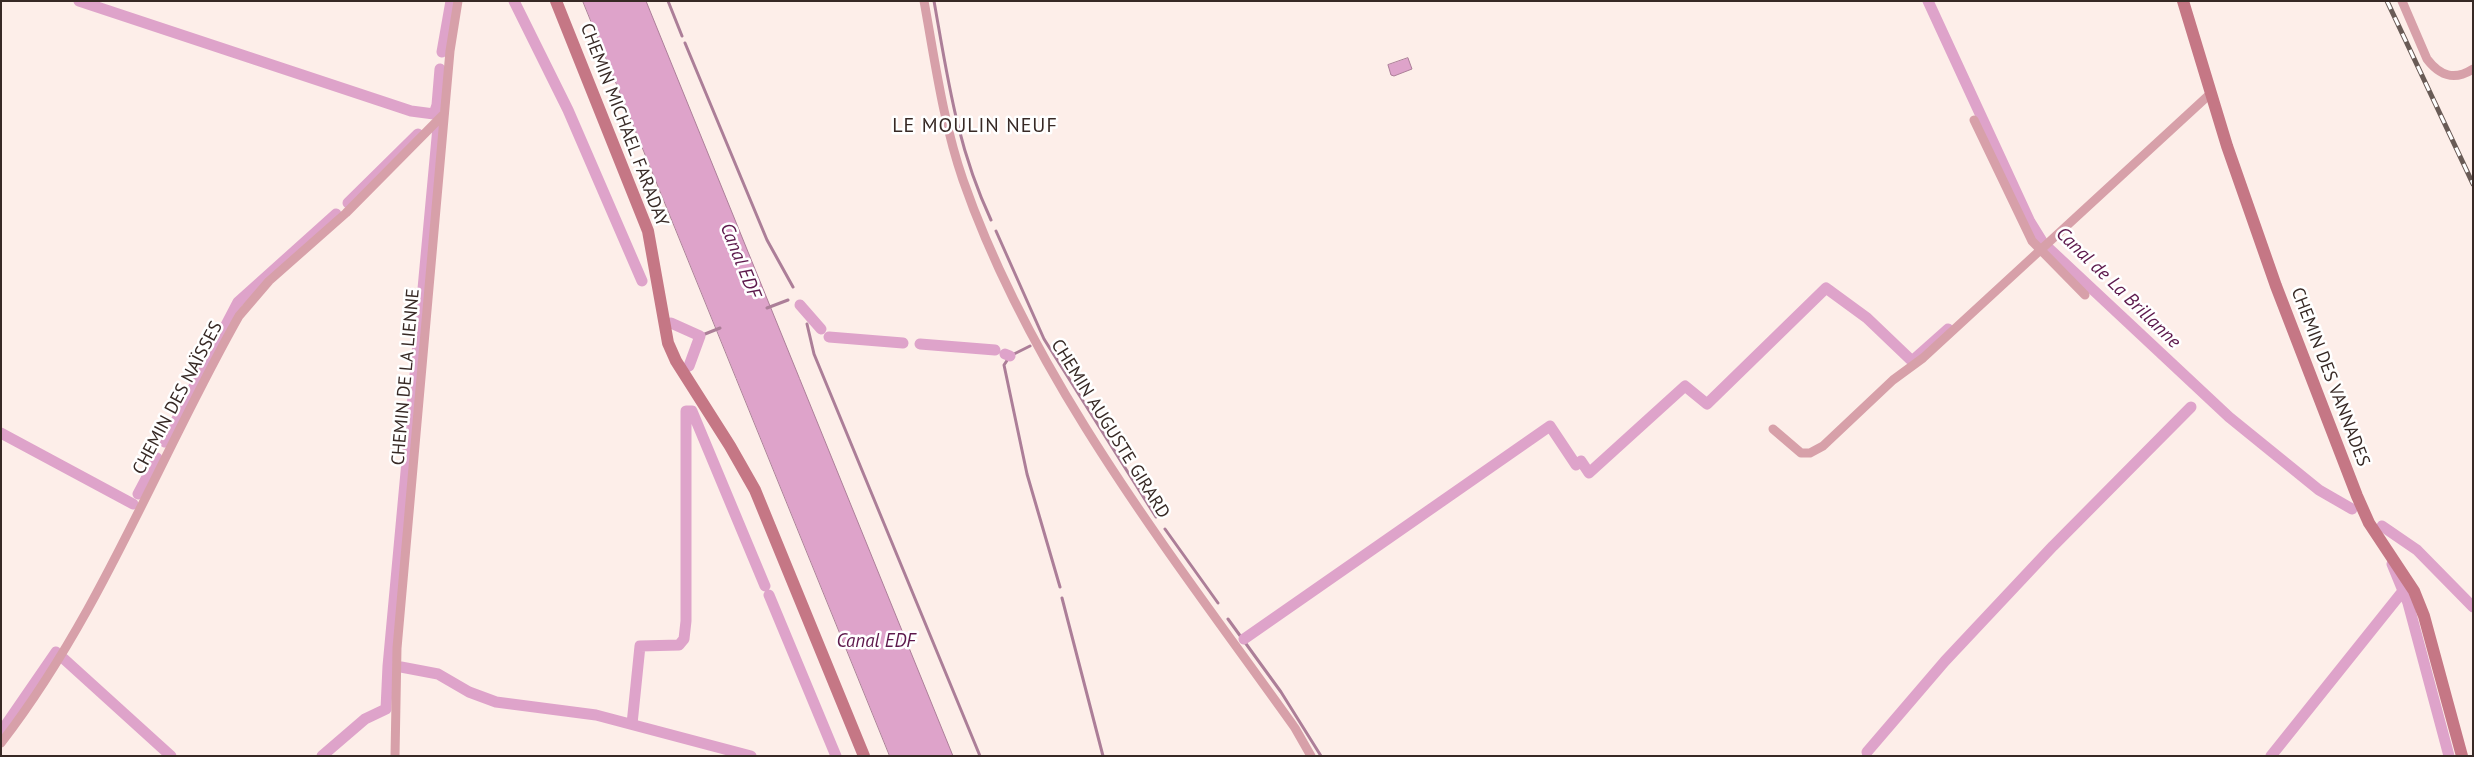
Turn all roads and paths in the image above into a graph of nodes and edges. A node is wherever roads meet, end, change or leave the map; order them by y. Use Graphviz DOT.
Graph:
graph roads {
  1 [pos="458,1"];
  2 [pos="556,1"];
  3 [pos="924,1"];
  4 [pos="2183,1"];
  5 [pos="2402,1"];
  6 [pos="2473,69"];
  7 [pos="2210,94"];
  8 [pos="444,114"];
  9 [pos="1974,120"];
  10 [pos="2040,251"];
  11 [pos="2085,295"];
  12 [pos="1773,429"];
  13 [pos="1,743"];
  14 [pos="395,756"];
  15 [pos="864,756"];
  16 [pos="1311,756"];
  17 [pos="2462,756"];
  1 -- 8 [label="street, CHEMIN DE LA LIENNE"];
  2 -- 15 [label="main road, CHEMIN MICHAEL FARADAY"];
  3 -- 16 [label="street, CHEMIN AUGUSTE GIRARD"];
  4 -- 7 [label="main road, CHEMIN DES VANNADES"];
  5 -- 6 [label="street"];
  7 -- 10 [label="street"];
  7 -- 17 [label="main road, CHEMIN DES VANNADES"];
  8 -- 13 [label="street, CHEMIN DES NAÏSSES"];
  8 -- 14 [label="street, CHEMIN DE LA LIENNE"];
  9 -- 10 [label="street"];
  10 -- 11 [label="street"];
  10 -- 12 [label="street"];
}
